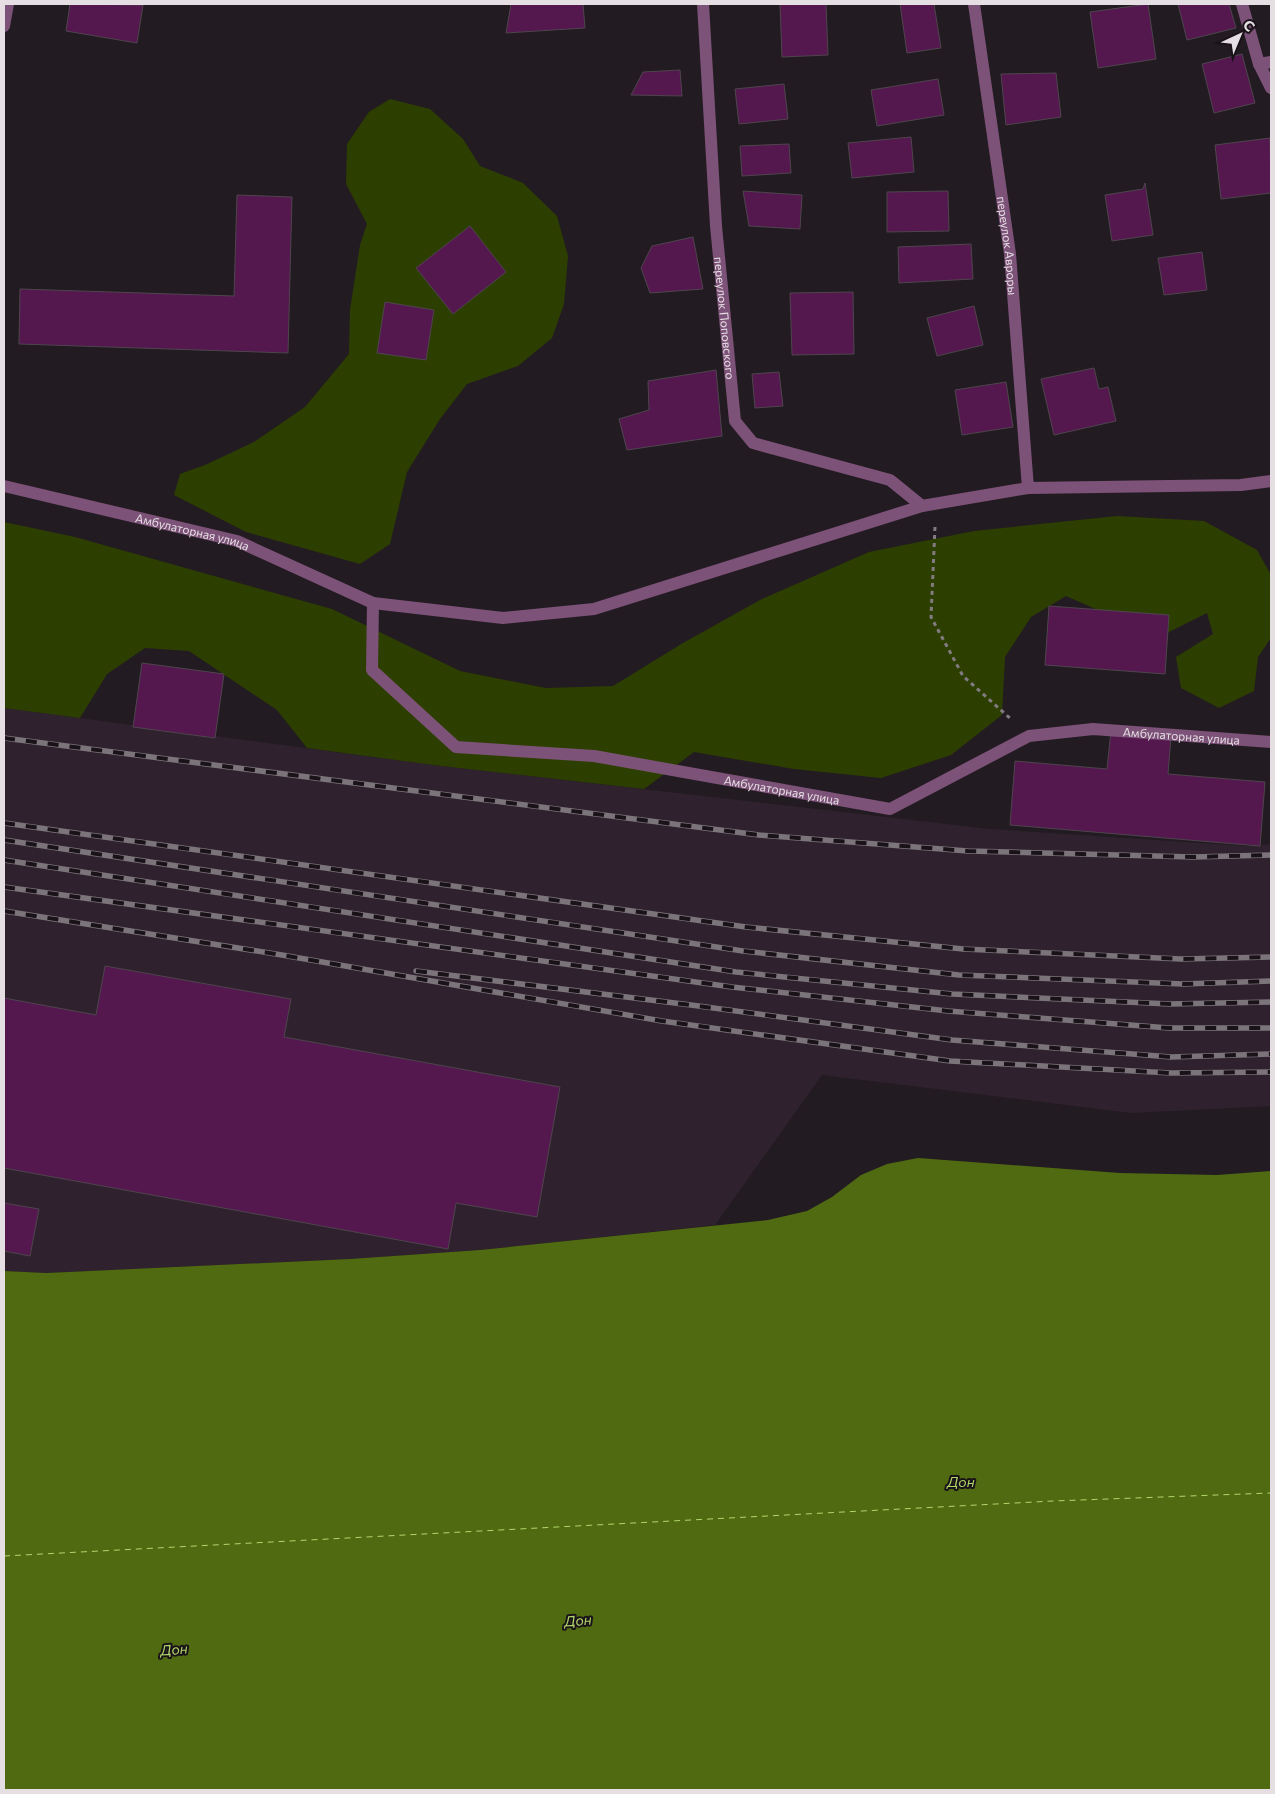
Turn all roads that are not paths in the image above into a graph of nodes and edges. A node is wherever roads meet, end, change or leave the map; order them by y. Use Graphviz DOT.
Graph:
graph roads {
  1 [pos="8,4"];
  2 [pos="703,4"];
  3 [pos="974,4"];
  4 [pos="1242,4"];
  5 [pos="4,26"];
  6 [pos="1265,63"];
  7 [pos="1271,88"];
  8 [pos="1271,481"];
  9 [pos="4,486"];
  10 [pos="1028,488"];
  11 [pos="922,506"];
  12 [pos="373,603"];
  13 [pos="1271,742"];
  1 -- 5 [label="street"];
  2 -- 11 [label="street, переулок Поповского"];
  3 -- 10 [label="street, переулок Авроры"];
  4 -- 6 [label="street"];
  6 -- 7 [label="street"];
  8 -- 10 [label="street, Амбулаторная улица"];
  9 -- 12 [label="street, Амбулаторная улица"];
  10 -- 11 [label="street, Амбулаторная улица"];
  11 -- 12 [label="street, Амбулаторная улица"];
  12 -- 13 [label="street, Амбулаторная улица"];
}
